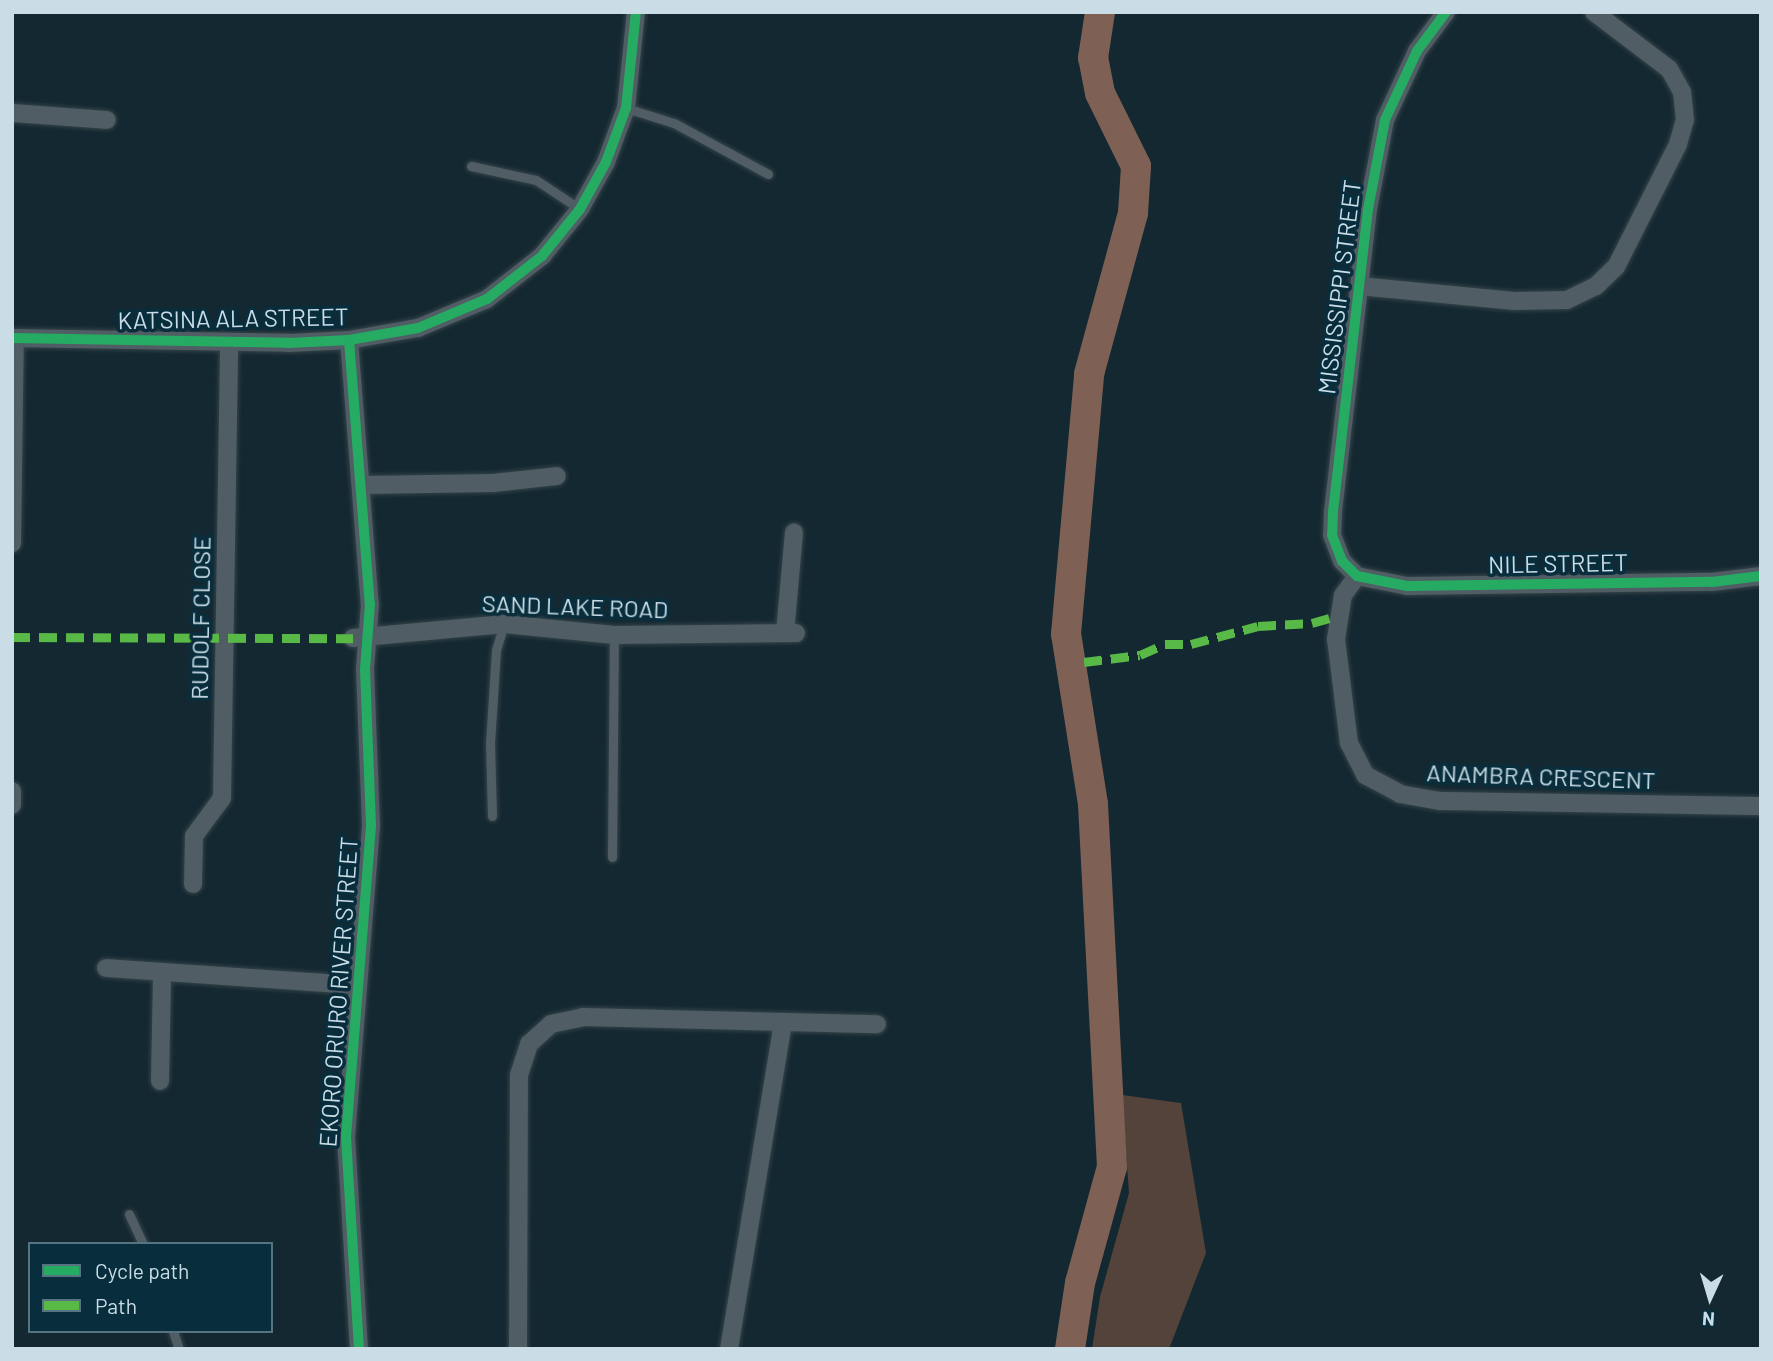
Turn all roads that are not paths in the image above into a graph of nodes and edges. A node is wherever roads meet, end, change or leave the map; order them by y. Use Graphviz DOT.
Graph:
graph roads {
  1 [pos="636,12"];
  2 [pos="1446,12"];
  3 [pos="1594,12"];
  4 [pos="626,108"];
  5 [pos="12,113"];
  6 [pos="107,120"];
  7 [pos="471,166"];
  8 [pos="768,174"];
  9 [pos="580,209"];
  10 [pos="1359,286"];
  11 [pos="14,338"];
  12 [pos="349,340"];
  13 [pos="229,343"];
  14 [pos="557,476"];
  15 [pos="364,485"];
  16 [pos="794,532"];
  17 [pos="12,543"];
  18 [pos="1357,576"];
  19 [pos="1761,576"];
  20 [pos="504,624"];
  21 [pos="614,635"];
  22 [pos="360,638"];
  23 [pos="12,791"];
  24 [pos="12,805"];
  25 [pos="1761,806"];
  26 [pos="492,816"];
  27 [pos="612,858"];
  28 [pos="193,884"];
  29 [pos="106,968"];
  30 [pos="162,974"];
  31 [pos="356,985"];
  32 [pos="783,1021"];
  33 [pos="877,1024"];
  34 [pos="160,1081"];
  35 [pos="129,1214"];
  36 [pos="142,1242"];
  37 [pos="359,1349"];
  38 [pos="518,1349"];
  39 [pos="729,1349"];
  1 -- 4 [label="street, KATSINA ALA STREET"];
  2 -- 10 [label="street, MISSISSIPPI STREET"];
  3 -- 10 [label="street"];
  4 -- 8 [label="lane"];
  4 -- 9 [label="street, KATSINA ALA STREET"];
  5 -- 6 [label="street"];
  7 -- 9 [label="lane"];
  9 -- 12 [label="street, KATSINA ALA STREET"];
  10 -- 18 [label="street, MISSISSIPPI STREET"];
  11 -- 13 [label="street, KATSINA ALA STREET"];
  11 -- 17 [label="street"];
  12 -- 13 [label="street, KATSINA ALA STREET"];
  12 -- 15 [label="street, EKORO ORURO RIVER STREET"];
  13 -- 28 [label="street, RUDOLF CLOSE"];
  14 -- 15 [label="street"];
  15 -- 22 [label="street, EKORO ORURO RIVER STREET"];
  16 -- 21 [label="street, SAND LAKE ROAD"];
  18 -- 19 [label="street, NILE STREET"];
  18 -- 25 [label="street, ANAMBRA CRESCENT"];
  20 -- 21 [label="street, SAND LAKE ROAD"];
  20 -- 22 [label="street, SAND LAKE ROAD"];
  20 -- 26 [label="lane"];
  21 -- 27 [label="lane"];
  22 -- 31 [label="street, EKORO ORURO RIVER STREET"];
  23 -- 24 [label="street"];
  29 -- 30 [label="street"];
  30 -- 31 [label="street"];
  30 -- 34 [label="street"];
  31 -- 37 [label="street, EKORO ORURO RIVER STREET"];
  32 -- 33 [label="street"];
  32 -- 38 [label="street"];
  32 -- 39 [label="street"];
  35 -- 36 [label="lane"];
}
